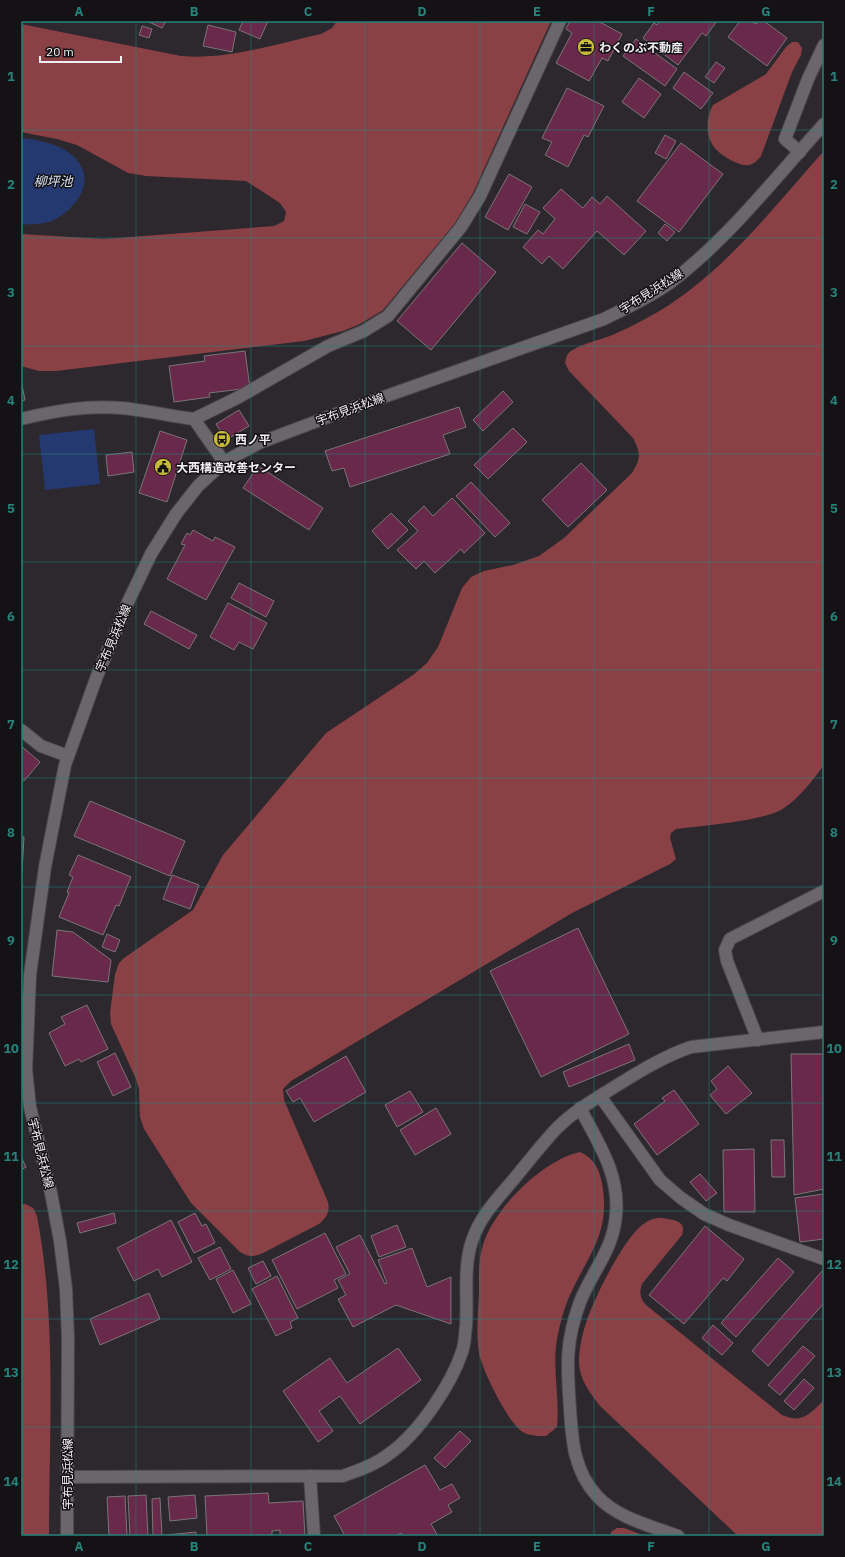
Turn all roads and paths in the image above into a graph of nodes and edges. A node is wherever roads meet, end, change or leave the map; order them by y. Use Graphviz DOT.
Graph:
graph roads {
  1 [pos="560,21"];
  2 [pos="824,45"];
  3 [pos="824,124"];
  4 [pos="800,152"];
  5 [pos="21,419"];
  6 [pos="194,420"];
  7 [pos="224,462"];
  8 [pos="21,730"];
  9 [pos="68,756"];
  10 [pos="824,891"];
  11 [pos="824,1032"];
  12 [pos="758,1040"];
  13 [pos="600,1096"];
  14 [pos="580,1108"];
  15 [pos="824,1259"];
  16 [pos="310,1476"];
  17 [pos="68,1477"];
  18 [pos="67,1536"];
  19 [pos="314,1536"];
  20 [pos="678,1536"];
  1 -- 6 [label="street"];
  2 -- 4 [label="street"];
  3 -- 4 [label="street, 宇布見浜松線"];
  4 -- 7 [label="street, 宇布見浜松線"];
  5 -- 6 [label="street"];
  6 -- 7 [label="street"];
  7 -- 9 [label="street, 宇布見浜松線"];
  8 -- 9 [label="street"];
  9 -- 17 [label="street, 宇布見浜松線"];
  10 -- 12 [label="street"];
  11 -- 12 [label="street"];
  12 -- 13 [label="street"];
  13 -- 14 [label="street"];
  13 -- 15 [label="street"];
  14 -- 16 [label="street"];
  14 -- 20 [label="street"];
  16 -- 17 [label="street"];
  16 -- 19 [label="street"];
  17 -- 18 [label="street, 宇布見浜松線"];
}
